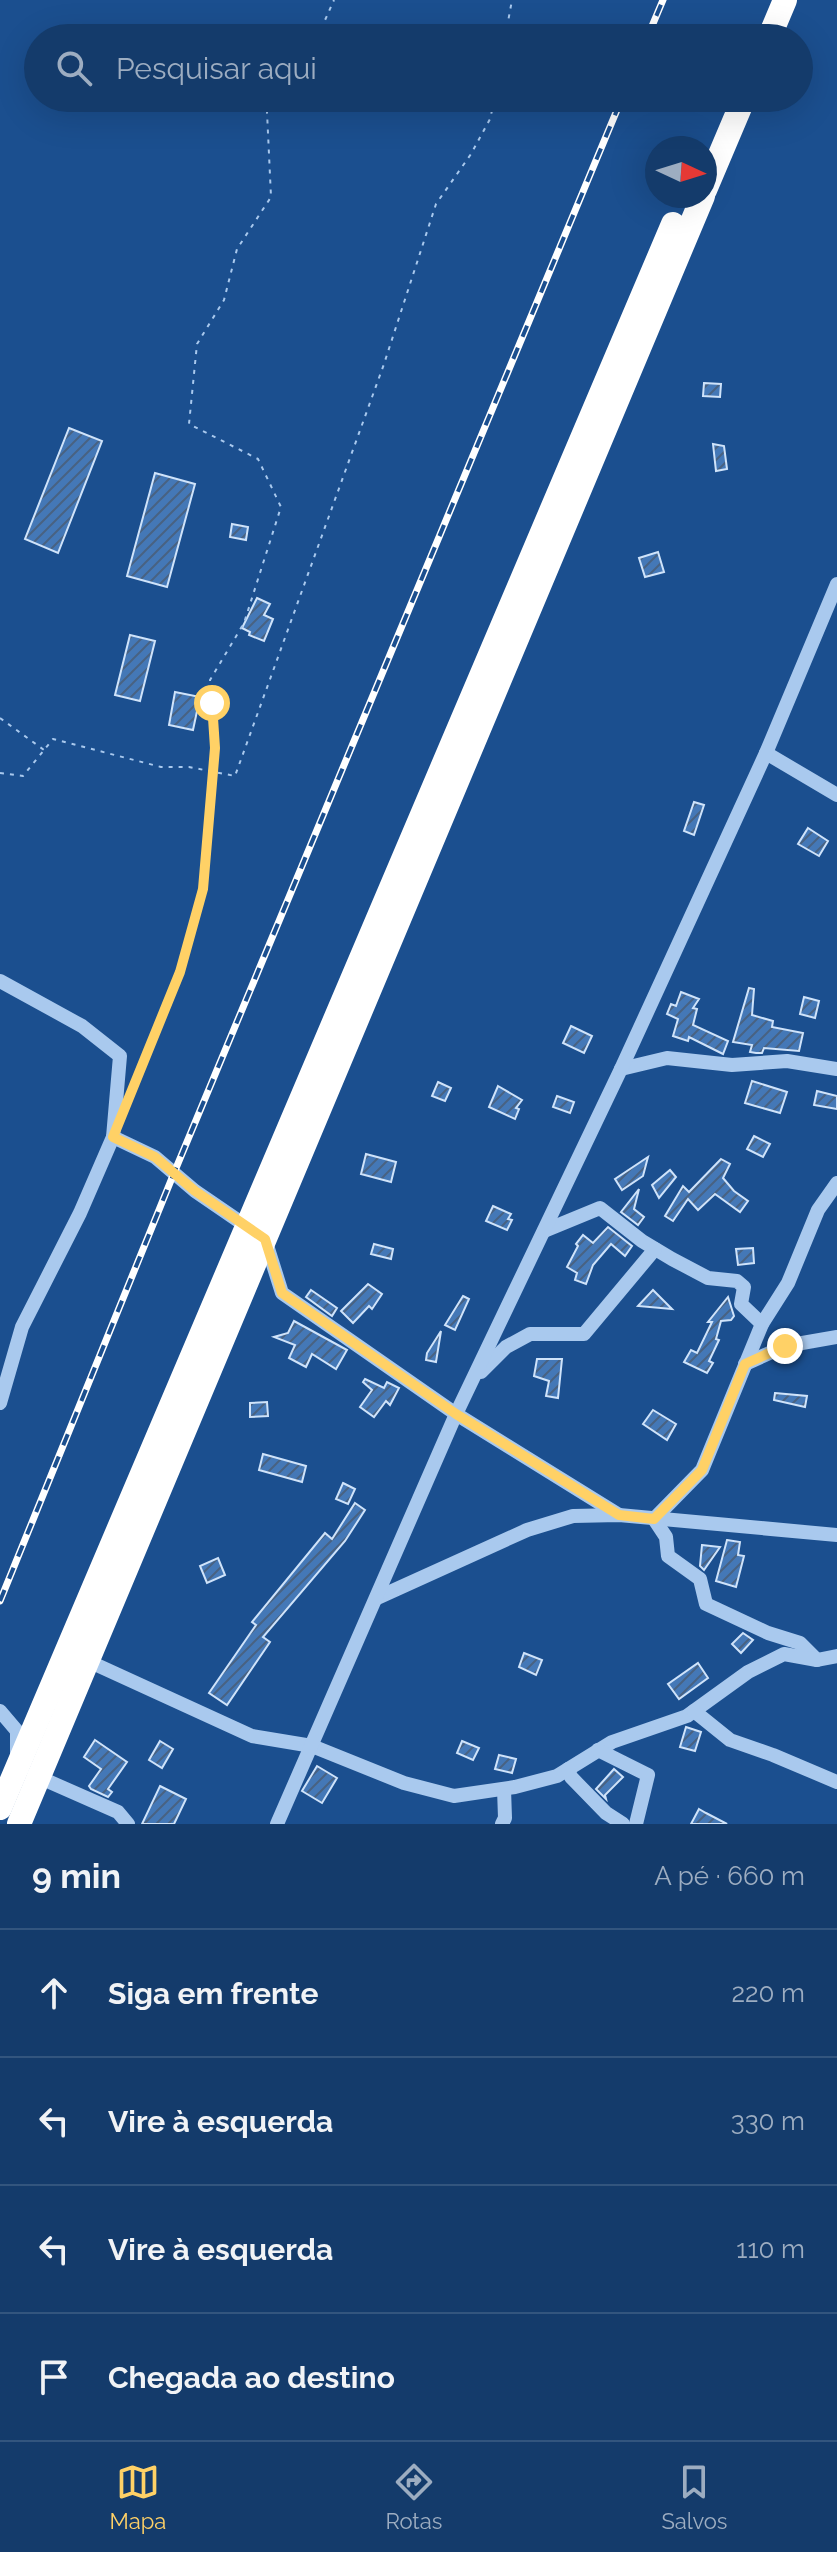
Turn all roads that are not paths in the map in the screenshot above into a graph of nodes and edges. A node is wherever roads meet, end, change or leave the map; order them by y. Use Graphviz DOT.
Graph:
graph roads {
  1 [pos="785,0"];
  2 [pos="775,24"];
  3 [pos="730,112"];
  4 [pos="738,112"];
  5 [pos="717,137"];
  6 [pos="717,162"];
  7 [pos="681,208"];
  8 [pos="698,208"];
  9 [pos="837,584"];
  10 [pos="766,753"];
  11 [pos="837,795"];
  12 [pos="0,981"];
  13 [pos="621,1069"];
  14 [pos="837,1069"];
  15 [pos="113,1137"];
  16 [pos="837,1183"];
  17 [pos="544,1231"];
  18 [pos="256,1232"];
  19 [pos="655,1249"];
  20 [pos="762,1324"];
  21 [pos="837,1337"];
  22 [pos="745,1364"];
  23 [pos="472,1381"];
  24 [pos="0,1403"];
  25 [pos="456,1414"];
  26 [pos="619,1515"];
  27 [pos="654,1519"];
  28 [pos="837,1535"];
  29 [pos="377,1598"];
  30 [pos="837,1656"];
  31 [pos="817,1660"];
  32 [pos="88,1661"];
  33 [pos="0,1711"];
  34 [pos="694,1711"];
  35 [pos="312,1746"];
  36 [pos="598,1750"];
  37 [pos="568,1769"];
  38 [pos="28,1772"];
  39 [pos="837,1782"];
  40 [pos="504,1789"];
  41 [pos="0,1808"];
  42 [pos="19,1824"];
  43 [pos="128,1824"];
  44 [pos="277,1824"];
  45 [pos="502,1824"];
  46 [pos="623,1824"];
  47 [pos="636,1824"];
  1 -- 2 [label="highway"];
  3 -- 5 [label="highway"];
  4 -- 6 [label="highway"];
  7 -- 18 [label="highway"];
  8 -- 18 [label="highway"];
  9 -- 10 [label="street"];
  10 -- 11 [label="street"];
  10 -- 13 [label="street"];
  12 -- 15 [label="street"];
  13 -- 14 [label="street"];
  13 -- 17 [label="street"];
  15 -- 18 [label="street"];
  15 -- 24 [label="street"];
  16 -- 20 [label="street"];
  17 -- 19 [label="street"];
  17 -- 23 [label="street"];
  18 -- 25 [label="street"];
  18 -- 32 [label="highway"];
  18 -- 38 [label="highway"];
  19 -- 20 [label="street"];
  19 -- 23 [label="street"];
  20 -- 22 [label="street"];
  21 -- 22 [label="street"];
  22 -- 27 [label="street"];
  23 -- 25 [label="street"];
  25 -- 26 [label="street"];
  25 -- 29 [label="street"];
  26 -- 27 [label="street"];
  26 -- 29 [label="street"];
  27 -- 28 [label="street"];
  27 -- 31 [label="street"];
  29 -- 35 [label="street"];
  30 -- 31 [label="street"];
  31 -- 34 [label="street"];
  32 -- 35 [label="street"];
  32 -- 38 [label="highway"];
  33 -- 38 [label="street"];
  34 -- 36 [label="street"];
  34 -- 39 [label="street"];
  35 -- 40 [label="street"];
  35 -- 44 [label="street"];
  36 -- 37 [label="street"];
  36 -- 47 [label="street"];
  37 -- 40 [label="street"];
  37 -- 46 [label="street"];
  38 -- 41 [label="highway"];
  38 -- 42 [label="highway"];
  38 -- 43 [label="street"];
  40 -- 45 [label="street"];
}
